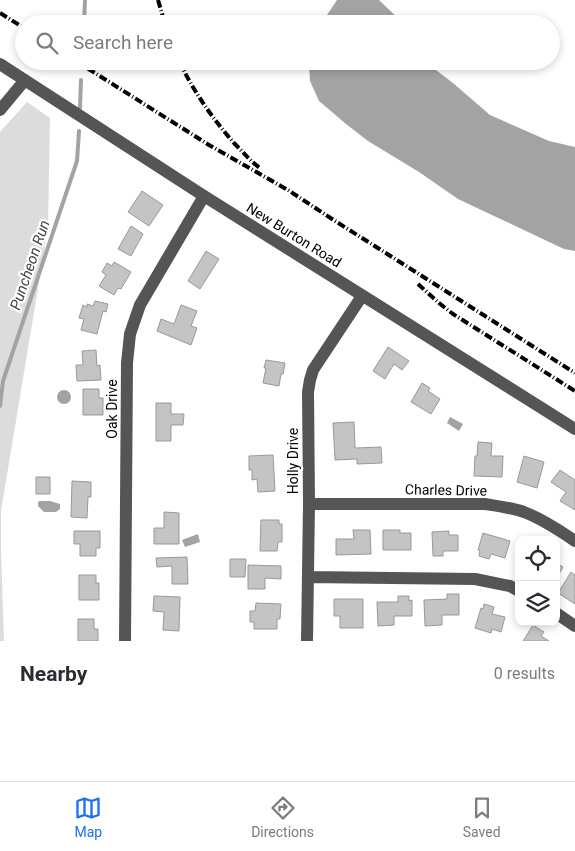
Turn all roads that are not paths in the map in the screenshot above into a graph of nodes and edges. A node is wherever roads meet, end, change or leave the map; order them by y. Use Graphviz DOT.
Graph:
graph roads {
  1 [pos="0,64"];
  2 [pos="25,80"];
  3 [pos="0,110"];
  4 [pos="204,196"];
  5 [pos="362,296"];
  6 [pos="575,429"];
  7 [pos="309,504"];
  8 [pos="575,541"];
  9 [pos="308,577"];
  10 [pos="515,589"];
  11 [pos="560,616"];
  12 [pos="575,626"];
  13 [pos="125,641"];
  14 [pos="307,641"];
  1 -- 2 [label="street, New Burton Road"];
  2 -- 3 [label="street"];
  2 -- 4 [label="street, New Burton Road"];
  4 -- 5 [label="street, New Burton Road"];
  4 -- 13 [label="street, Oak Drive"];
  5 -- 6 [label="street, New Burton Road"];
  5 -- 7 [label="street, Holly Drive"];
  7 -- 8 [label="street, Charles Drive"];
  7 -- 9 [label="street, Holly Drive"];
  9 -- 10 [label="street"];
  9 -- 14 [label="street, Holly Drive"];
  11 -- 12 [label="street"];
}
